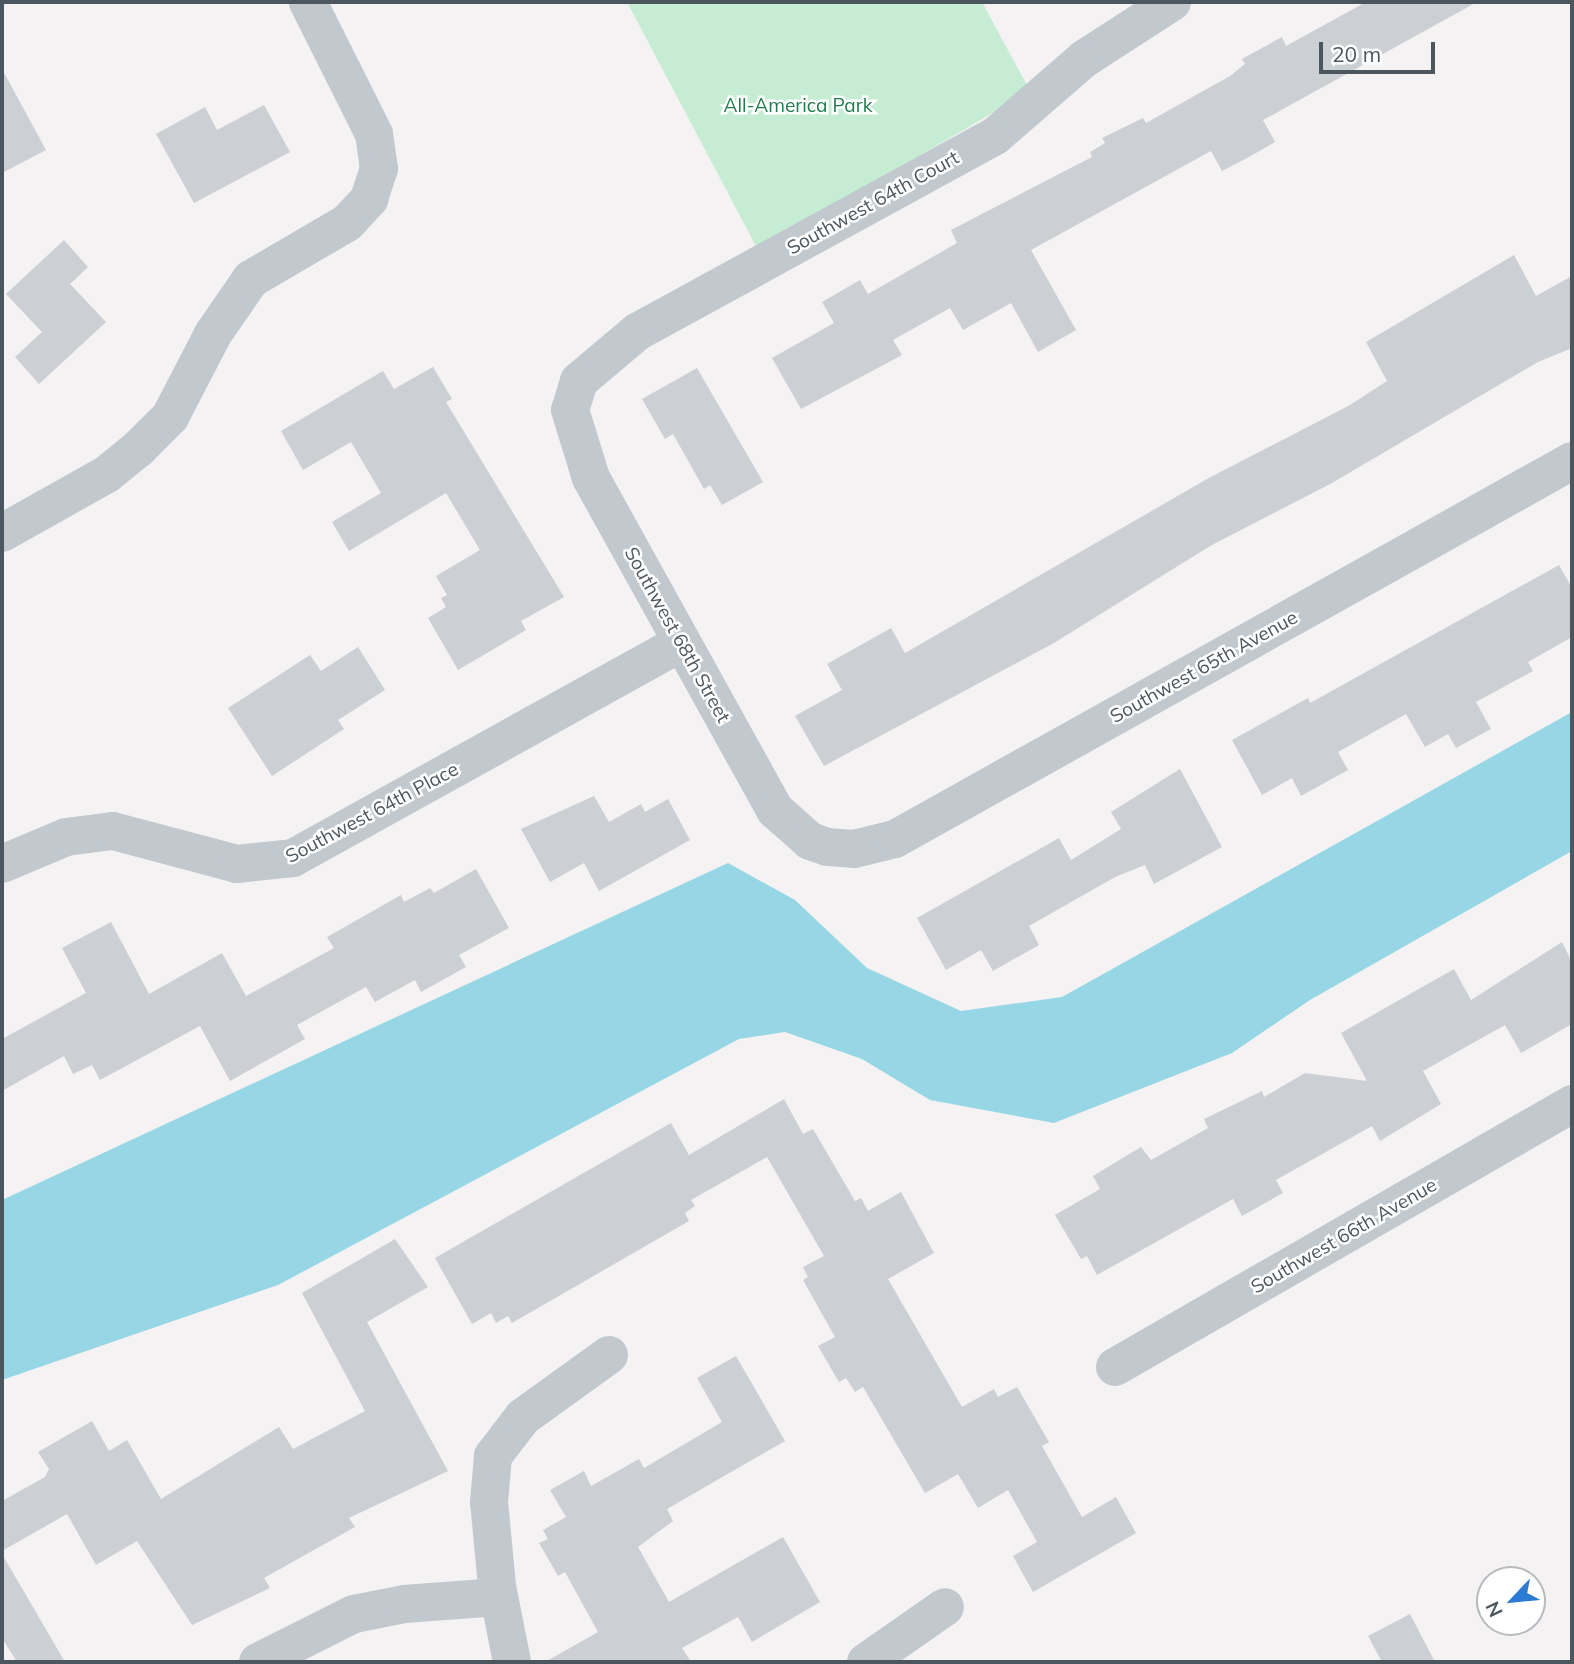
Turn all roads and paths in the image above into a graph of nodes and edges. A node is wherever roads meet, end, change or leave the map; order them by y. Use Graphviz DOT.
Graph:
graph roads {
  1 [pos="308,2"];
  2 [pos="1172,2"];
  3 [pos="572,395"];
  4 [pos="1572,461"];
  5 [pos="2,533"];
  6 [pos="681,643"];
  7 [pos="827,847"];
  8 [pos="2,864"];
  9 [pos="1572,1104"];
  10 [pos="609,1355"];
  11 [pos="1115,1367"];
  12 [pos="499,1597"];
  13 [pos="945,1606"];
  14 [pos="258,1662"];
  15 [pos="512,1662"];
  16 [pos="866,1662"];
  1 -- 5 [label="street"];
  2 -- 3 [label="street, Southwest 64th Court"];
  3 -- 6 [label="street, Southwest 68th Street"];
  4 -- 7 [label="street, Southwest 65th Avenue"];
  6 -- 7 [label="street, Southwest 68th Street"];
  6 -- 8 [label="street, Southwest 64th Place"];
  9 -- 11 [label="street, Southwest 66th Avenue"];
  10 -- 12 [label="street"];
  12 -- 14 [label="street"];
  12 -- 15 [label="street"];
  13 -- 16 [label="street"];
}
